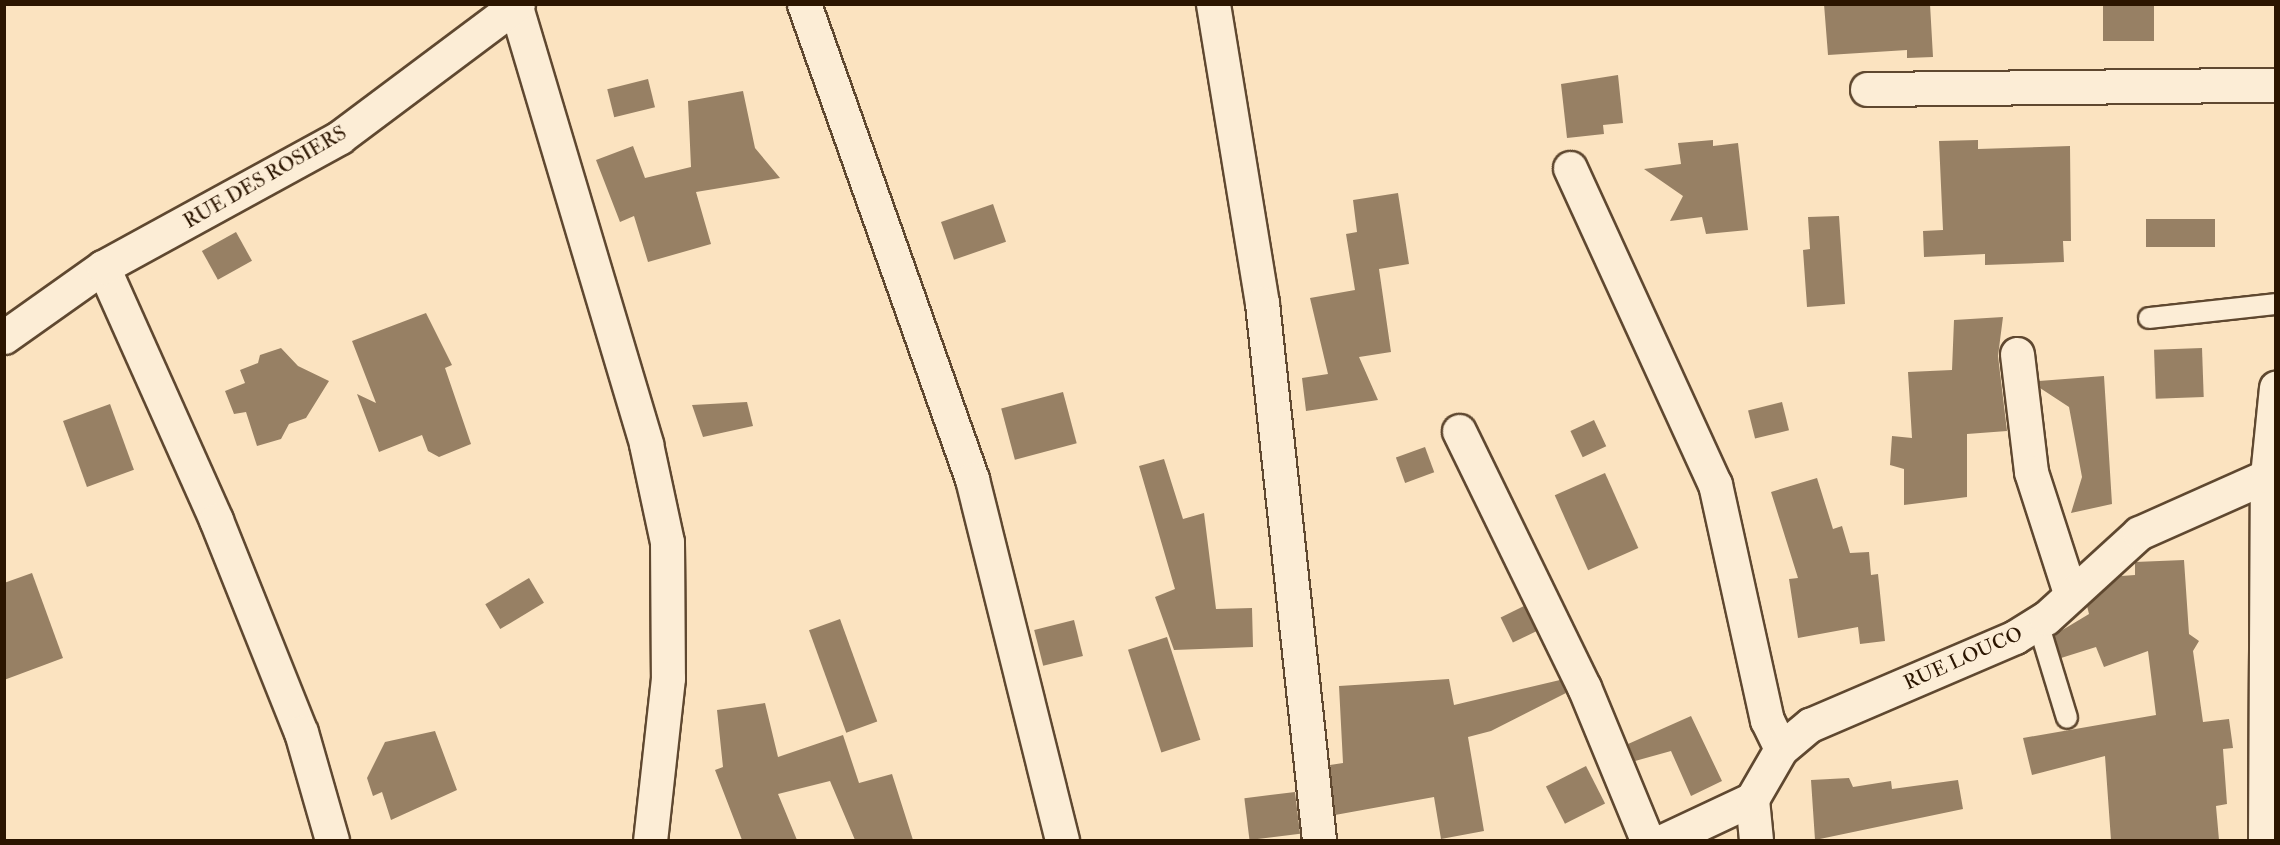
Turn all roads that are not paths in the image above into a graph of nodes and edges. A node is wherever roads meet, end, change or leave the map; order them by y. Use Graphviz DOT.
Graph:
graph roads {
  1 [pos="804,4"];
  2 [pos="1213,4"];
  3 [pos="517,6"];
  4 [pos="2276,85"];
  5 [pos="1868,89"];
  6 [pos="1570,168"];
  7 [pos="103,267"];
  8 [pos="2276,304"];
  9 [pos="2149,318"];
  10 [pos="4,337"];
  11 [pos="2017,354"];
  12 [pos="2276,387"];
  13 [pos="1459,431"];
  14 [pos="2267,476"];
  15 [pos="2070,593"];
  16 [pos="2038,623"];
  17 [pos="2067,718"];
  18 [pos="1781,749"];
  19 [pos="1752,799"];
  20 [pos="332,840"];
  21 [pos="650,840"];
  22 [pos="1062,840"];
  23 [pos="1320,840"];
  24 [pos="1647,840"];
  25 [pos="1665,840"];
  26 [pos="1756,840"];
  27 [pos="2265,840"];
  1 -- 22 [label="street"];
  2 -- 23 [label="street"];
  3 -- 7 [label="street, RUE DES ROSIERS"];
  3 -- 21 [label="street"];
  4 -- 5 [label="street"];
  6 -- 18 [label="street"];
  7 -- 10 [label="street, RUE DES ROSIERS"];
  7 -- 20 [label="street"];
  8 -- 9 [label="lane"];
  11 -- 15 [label="street"];
  12 -- 14 [label="street"];
  13 -- 24 [label="street"];
  14 -- 15 [label="street, RUE LOUCO"];
  14 -- 27 [label="street"];
  15 -- 16 [label="street, RUE LOUCO"];
  16 -- 17 [label="lane"];
  16 -- 18 [label="street, RUE LOUCO"];
  18 -- 19 [label="street, RUE LOUCO"];
  19 -- 25 [label="street"];
  19 -- 26 [label="street"];
}
